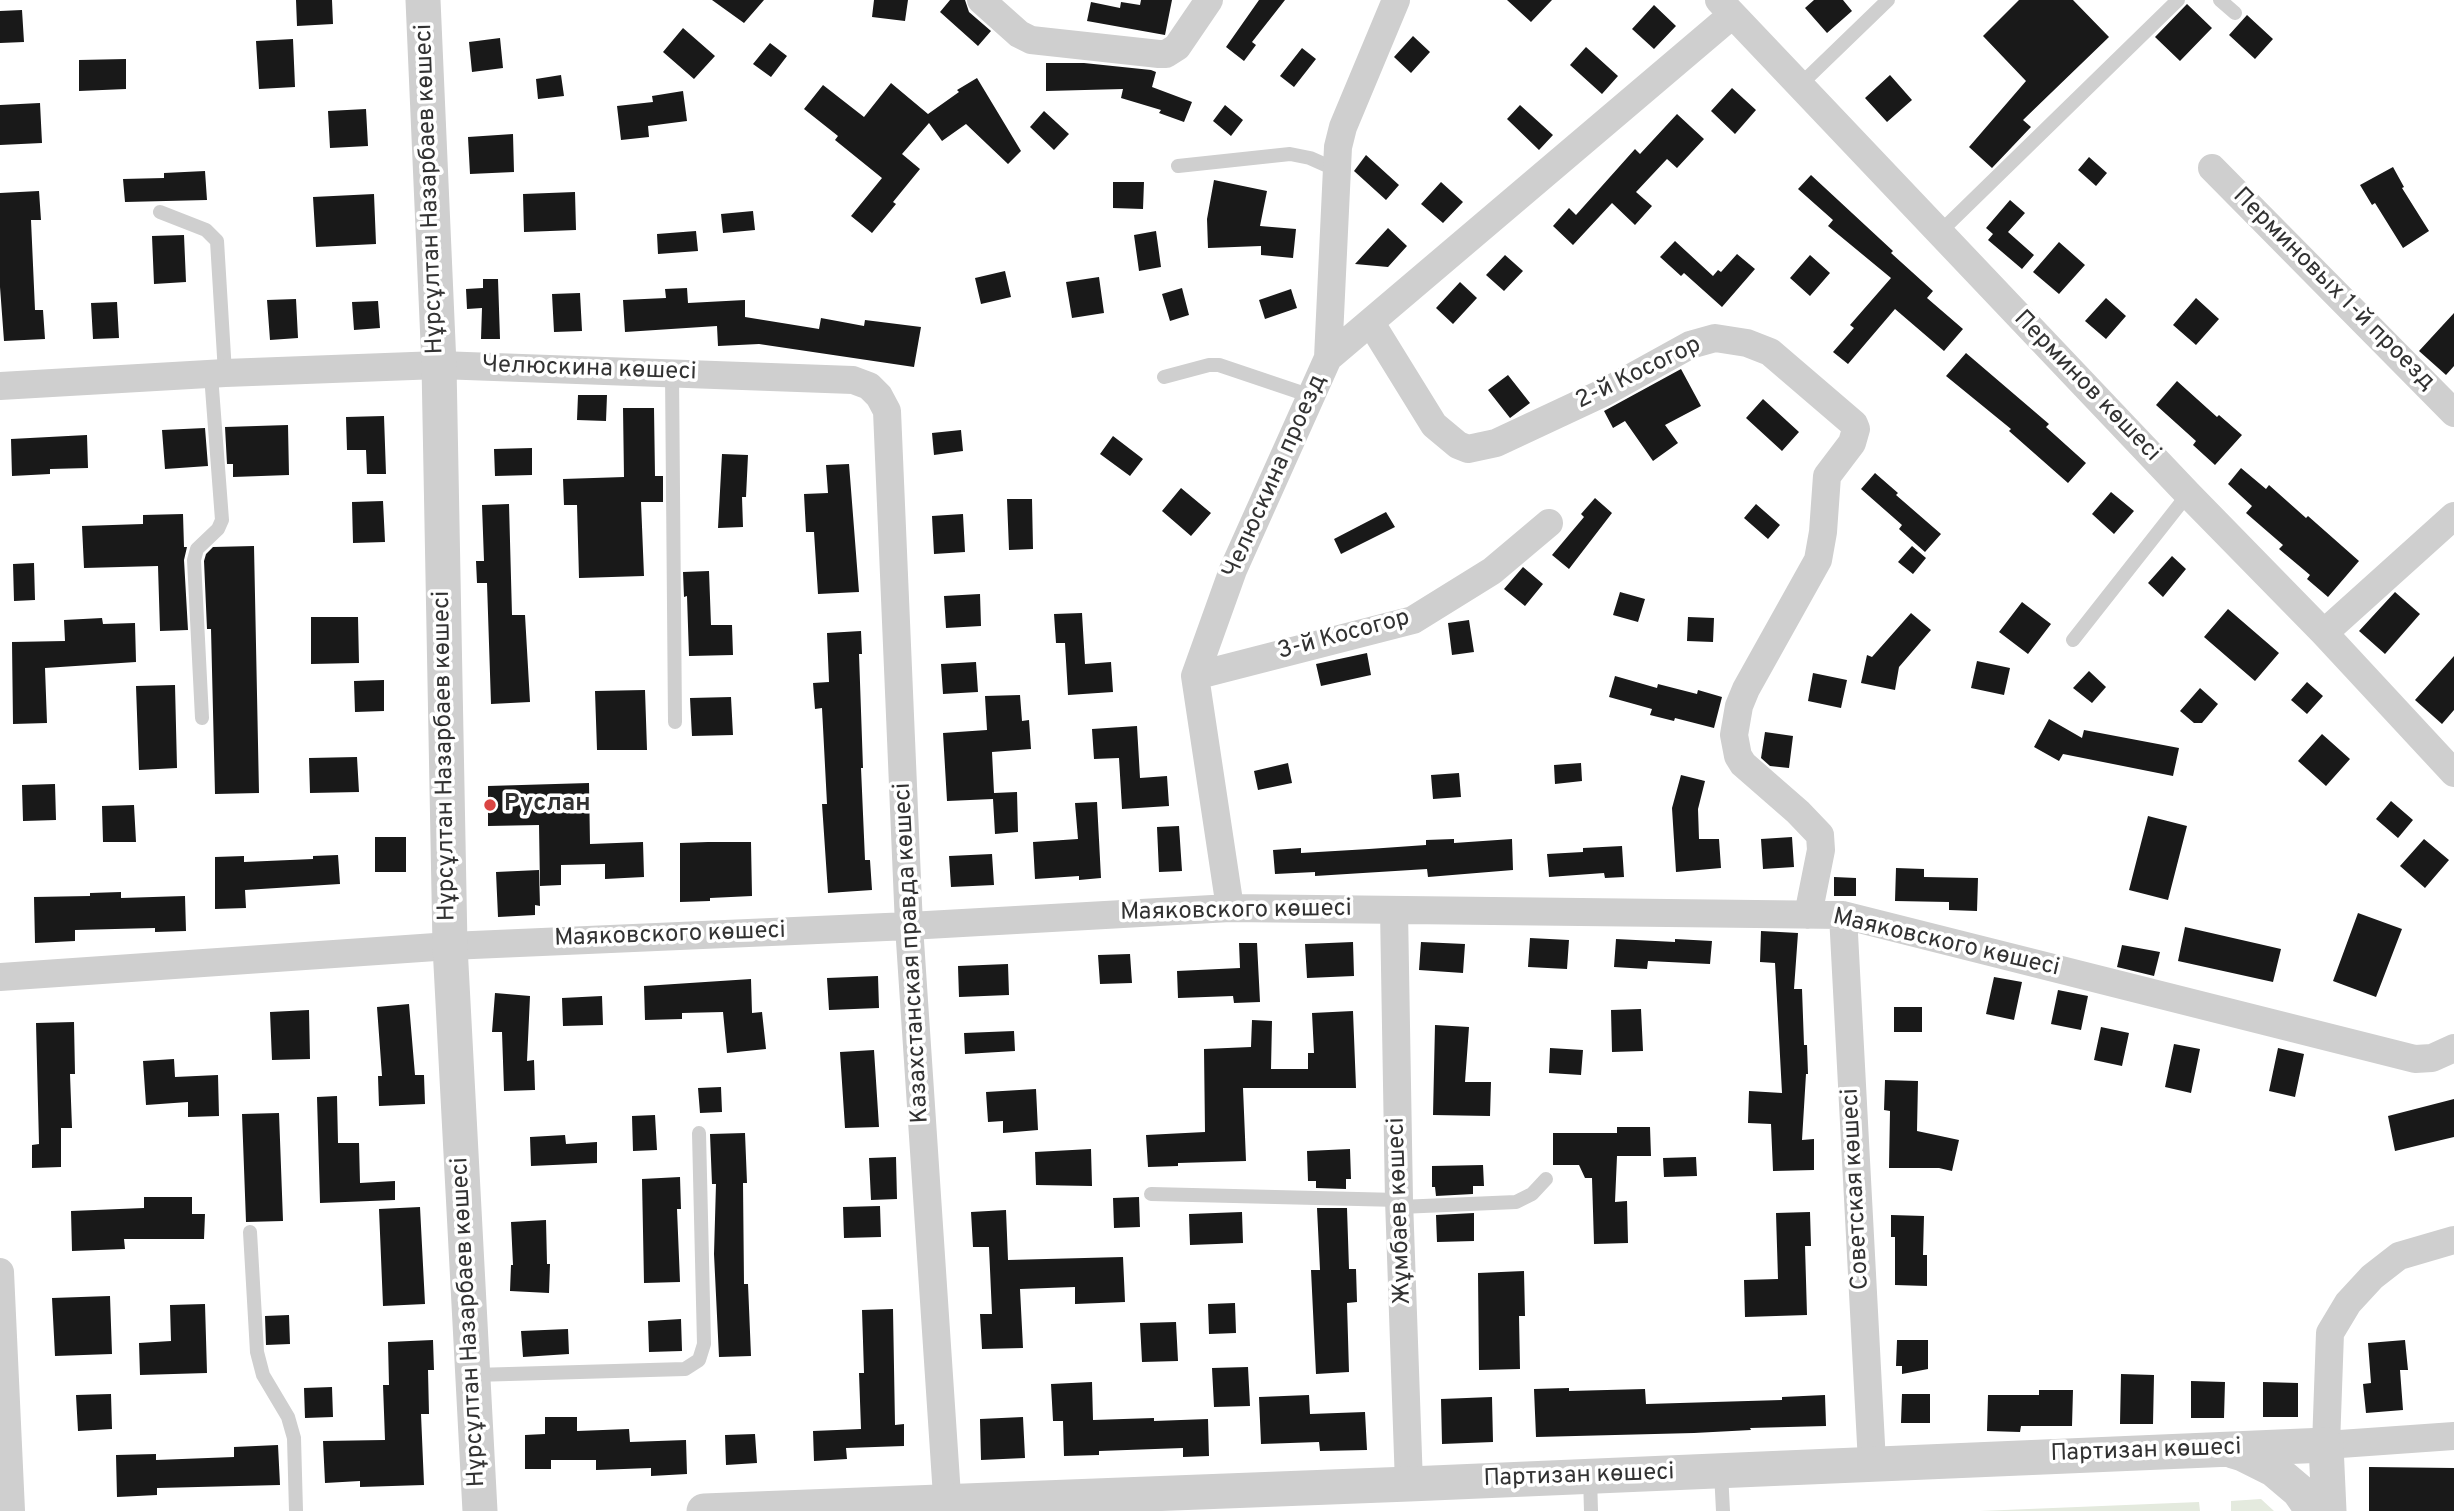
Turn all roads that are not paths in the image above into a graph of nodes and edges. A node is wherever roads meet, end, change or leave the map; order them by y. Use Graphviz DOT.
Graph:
graph roads {
  1 [pos="423,0"];
  2 [pos="981,0"];
  3 [pos="1209,0"];
  4 [pos="1396,0"];
  5 [pos="1888,0"];
  6 [pos="2178,0"];
  7 [pos="2220,0"];
  8 [pos="1726,7"];
  9 [pos="2235,13"];
  10 [pos="1800,85"];
  11 [pos="1178,166"];
  12 [pos="2212,168"];
  13 [pos="1337,170"];
  14 [pos="160,212"];
  15 [pos="1939,233"];
  16 [pos="1371,323"];
  17 [pos="1328,358"];
  18 [pos="439,365"];
  19 [pos="672,373"];
  20 [pos="218,374"];
  21 [pos="1164,377"];
  22 [pos="0,386"];
  23 [pos="879,396"];
  24 [pos="1311,396"];
  25 [pos="2454,413"];
  26 [pos="2188,494"];
  27 [pos="2454,516"];
  28 [pos="1549,523"];
  29 [pos="2324,633"];
  30 [pos="2073,640"];
  31 [pos="1195,676"];
  32 [pos="202,718"];
  33 [pos="675,722"];
  34 [pos="2454,773"];
  35 [pos="1230,908"];
  36 [pos="1394,910"];
  37 [pos="1808,915"];
  38 [pos="1843,915"];
  39 [pos="909,926"];
  40 [pos="450,946"];
  41 [pos="0,977"];
  42 [pos="2454,1048"];
  43 [pos="699,1133"];
  44 [pos="1546,1179"];
  45 [pos="1151,1194"];
  46 [pos="1400,1203"];
  47 [pos="250,1232"];
  48 [pos="2454,1240"];
  49 [pos="0,1272"];
  50 [pos="473,1375"];
  51 [pos="2454,1436"];
  52 [pos="2326,1445"];
  53 [pos="2222,1449"];
  54 [pos="1872,1463"];
  55 [pos="1721,1471"];
  56 [pos="1590,1476"];
  57 [pos="1410,1498"];
  58 [pos="948,1506"];
  59 [pos="11,1511"];
  60 [pos="296,1511"];
  61 [pos="480,1511"];
  62 [pos="704,1511"];
  63 [pos="1591,1511"];
  64 [pos="1723,1511"];
  65 [pos="2313,1511"];
  66 [pos="2329,1511"];
  1 -- 18 [label="street, Нұрсұлтан Назарбаев көшесі"];
  2 -- 3 [label="street"];
  4 -- 13 [label="street"];
  5 -- 10 [label="lane"];
  6 -- 15 [label="lane"];
  7 -- 9 [label="lane"];
  8 -- 10 [label="street, Перминов көшесі"];
  8 -- 16 [label="street, Челюскина проезд"];
  10 -- 15 [label="street, Перминов көшесі"];
  11 -- 13 [label="lane"];
  12 -- 25 [label="street, Перминовых 1-й проезд"];
  13 -- 17 [label="street"];
  14 -- 20 [label="lane"];
  15 -- 26 [label="street, Перминов көшесі"];
  16 -- 17 [label="street, Челюскина проезд"];
  16 -- 37 [label="street, 2-й Косогор"];
  17 -- 24 [label="street, Челюскина проезд"];
  18 -- 19 [label="street, Челюскина көшесі"];
  18 -- 20 [label="street, Челюскина көшесі"];
  18 -- 40 [label="street, Нұрсұлтан Назарбаев көшесі"];
  19 -- 23 [label="street, Челюскина көшесі"];
  19 -- 33 [label="lane"];
  20 -- 22 [label="street, Челюскина көшесі"];
  20 -- 32 [label="lane"];
  21 -- 24 [label="lane"];
  23 -- 39 [label="street, Казахстанская правда көшесі"];
  24 -- 31 [label="street, Челюскина проезд"];
  26 -- 29 [label="street, Перминов көшесі"];
  26 -- 30 [label="lane"];
  27 -- 29 [label="street"];
  28 -- 31 [label="street, 3-й Косогор"];
  29 -- 34 [label="street, Перминов көшесі"];
  31 -- 35 [label="street, Челюскина проезд"];
  35 -- 36 [label="street, Маяковского көшесі"];
  35 -- 39 [label="street, Маяковского көшесі"];
  36 -- 37 [label="street, Маяковского көшесі"];
  36 -- 46 [label="street, Жұмбаев көшесі"];
  37 -- 38 [label="street, Маяковского көшесі"];
  38 -- 42 [label="street, Маяковского көшесі"];
  38 -- 54 [label="street, Советская көшесі"];
  39 -- 40 [label="street, Маяковского көшесі"];
  39 -- 58 [label="street, Казахстанская правда көшесі"];
  40 -- 41 [label="street, Маяковского көшесі"];
  40 -- 50 [label="street, Нұрсұлтан Назарбаев көшесі"];
  43 -- 50 [label="lane"];
  44 -- 46 [label="lane"];
  45 -- 46 [label="lane"];
  46 -- 57 [label="street, Жұмбаев көшесі"];
  47 -- 60 [label="lane"];
  48 -- 52 [label="street"];
  49 -- 59 [label="street"];
  50 -- 61 [label="street, Нұрсұлтан Назарбаев көшесі"];
  51 -- 52 [label="street, Партизан көшесі"];
  52 -- 53 [label="street, Партизан көшесі"];
  52 -- 66 [label="street"];
  53 -- 54 [label="street, Партизан көшесі"];
  53 -- 65 [label="street"];
  54 -- 55 [label="street, Партизан көшесі"];
  55 -- 56 [label="street, Партизан көшесі"];
  55 -- 64 [label="lane"];
  56 -- 57 [label="street, Партизан көшесі"];
  56 -- 63 [label="lane"];
  57 -- 58 [label="street, Партизан көшесі"];
  58 -- 62 [label="street, Партизан көшесі"];
}
